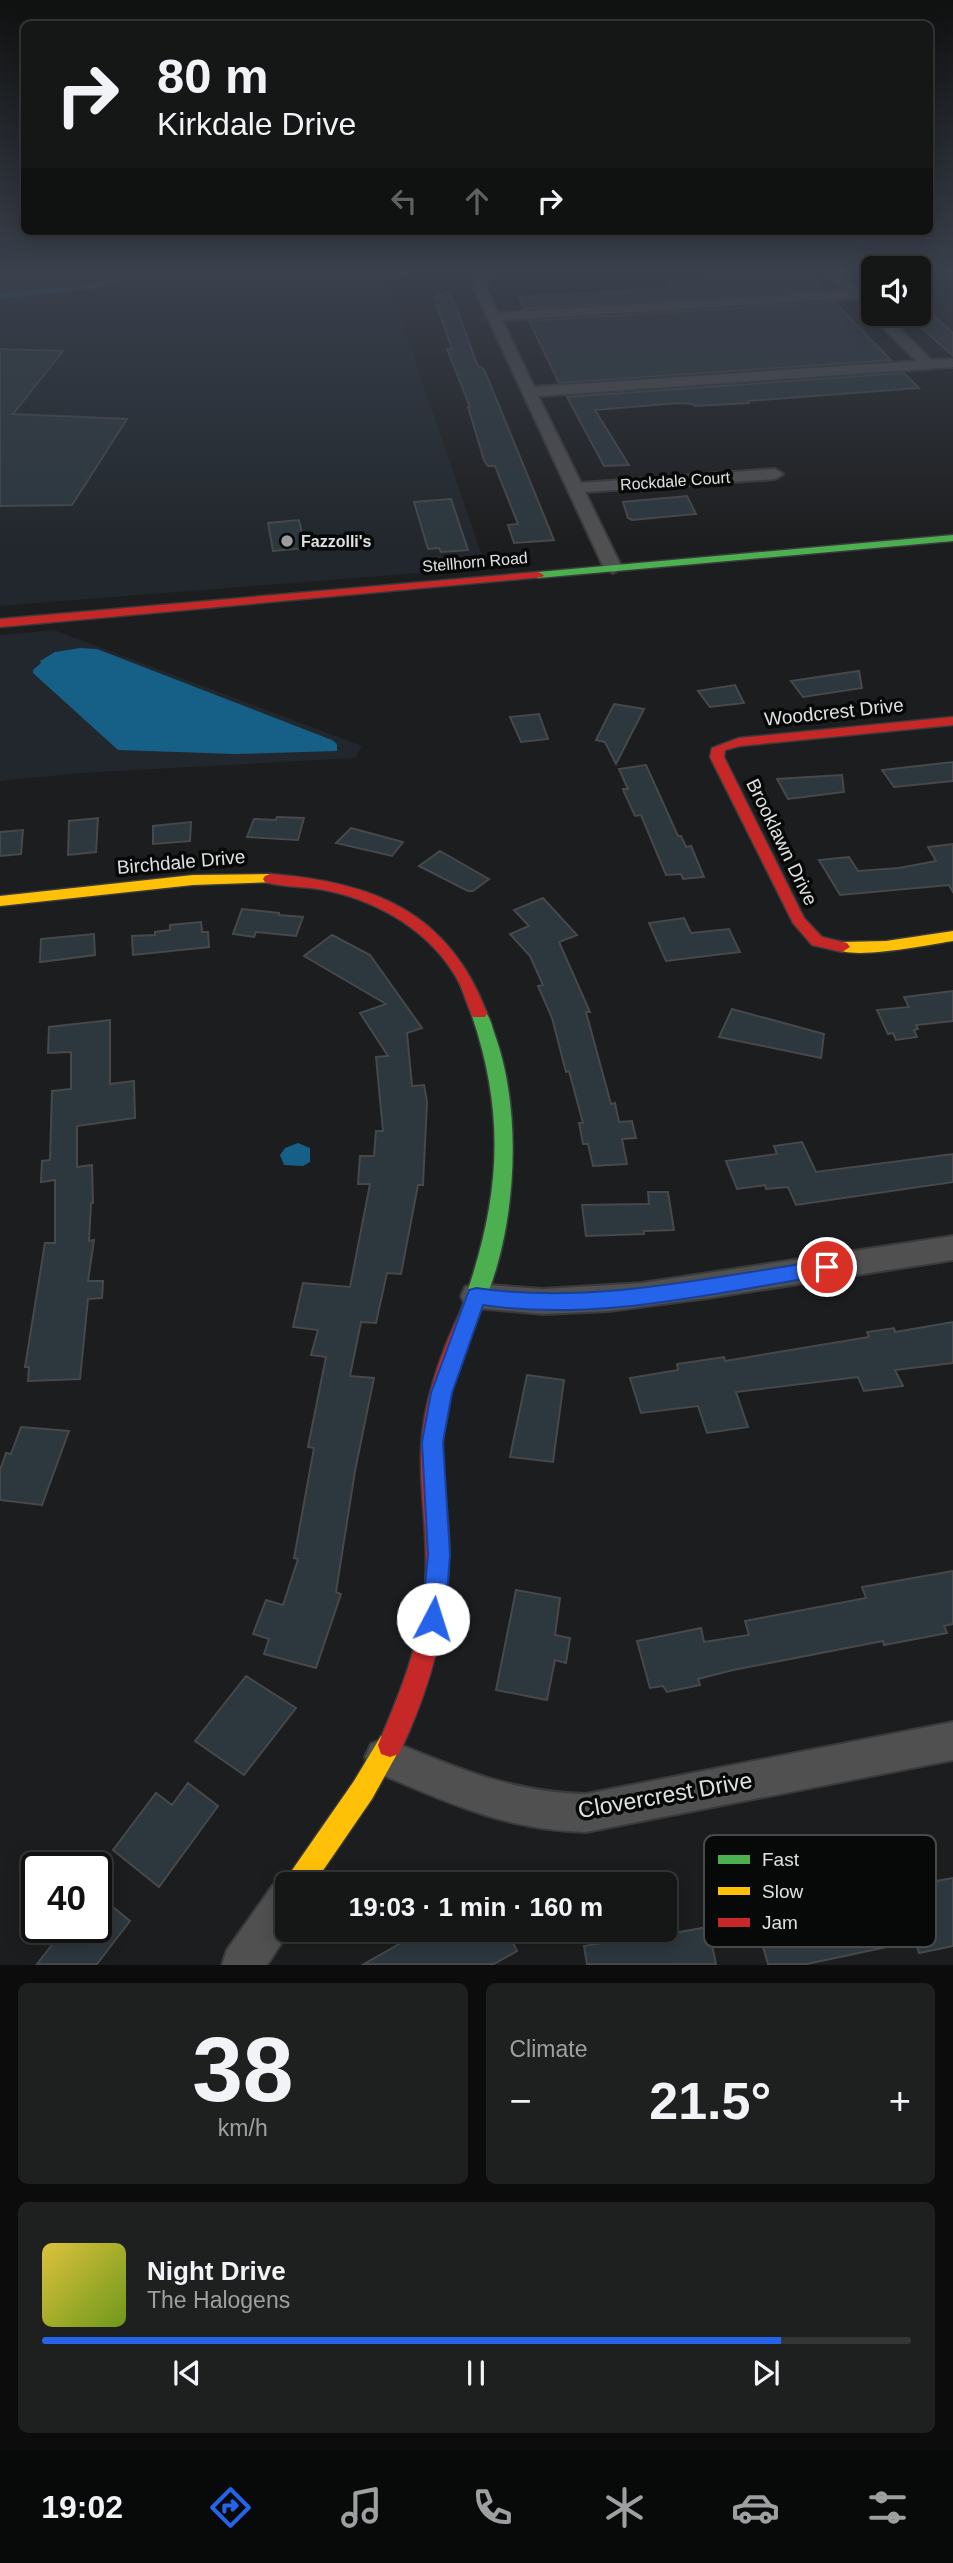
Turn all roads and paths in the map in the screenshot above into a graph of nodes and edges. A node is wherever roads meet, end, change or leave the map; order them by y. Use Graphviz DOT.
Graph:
graph roads {
  1 [pos="516,363"];
  2 [pos="926,363"];
  3 [pos="953,363"];
  4 [pos="928,365"];
  5 [pos="530,392"];
  6 [pos="775,474"];
  7 [pos="576,488"];
  8 [pos="953,538"];
  9 [pos="613,568"];
  10 [pos="0,623"];
  11 [pos="953,721"];
  12 [pos="719,748"];
  13 [pos="0,901"];
  14 [pos="953,936"];
  15 [pos="953,1248"];
  16 [pos="476,1296"];
  17 [pos="953,1741"];
  18 [pos="384,1757"];
  19 [pos="306,1872"];
  20 [pos="275,1917"];
  21 [pos="242,1965"];
  1 -- 5 [label="street"];
  2 -- 4 [label="street"];
  3 -- 4 [label="street"];
  4 -- 5 [label="street"];
  5 -- 7 [label="street"];
  6 -- 7 [label="street, Rockdale Court"];
  7 -- 9 [label="street"];
  8 -- 9 [label="street, Stellhorn Road"];
  9 -- 10 [label="street, Stellhorn Road"];
  11 -- 12 [label="street, Woodcrest Drive"];
  12 -- 14 [label="street, Brooklawn Drive"];
  13 -- 16 [label="street, Birchdale Drive"];
  15 -- 16 [label="street"];
  16 -- 18 [label="street, Birchdale Drive"];
  17 -- 18 [label="street, Clovercrest Drive"];
  18 -- 19 [label="street, Birchdale Drive"];
  20 -- 21 [label="street"];
}
